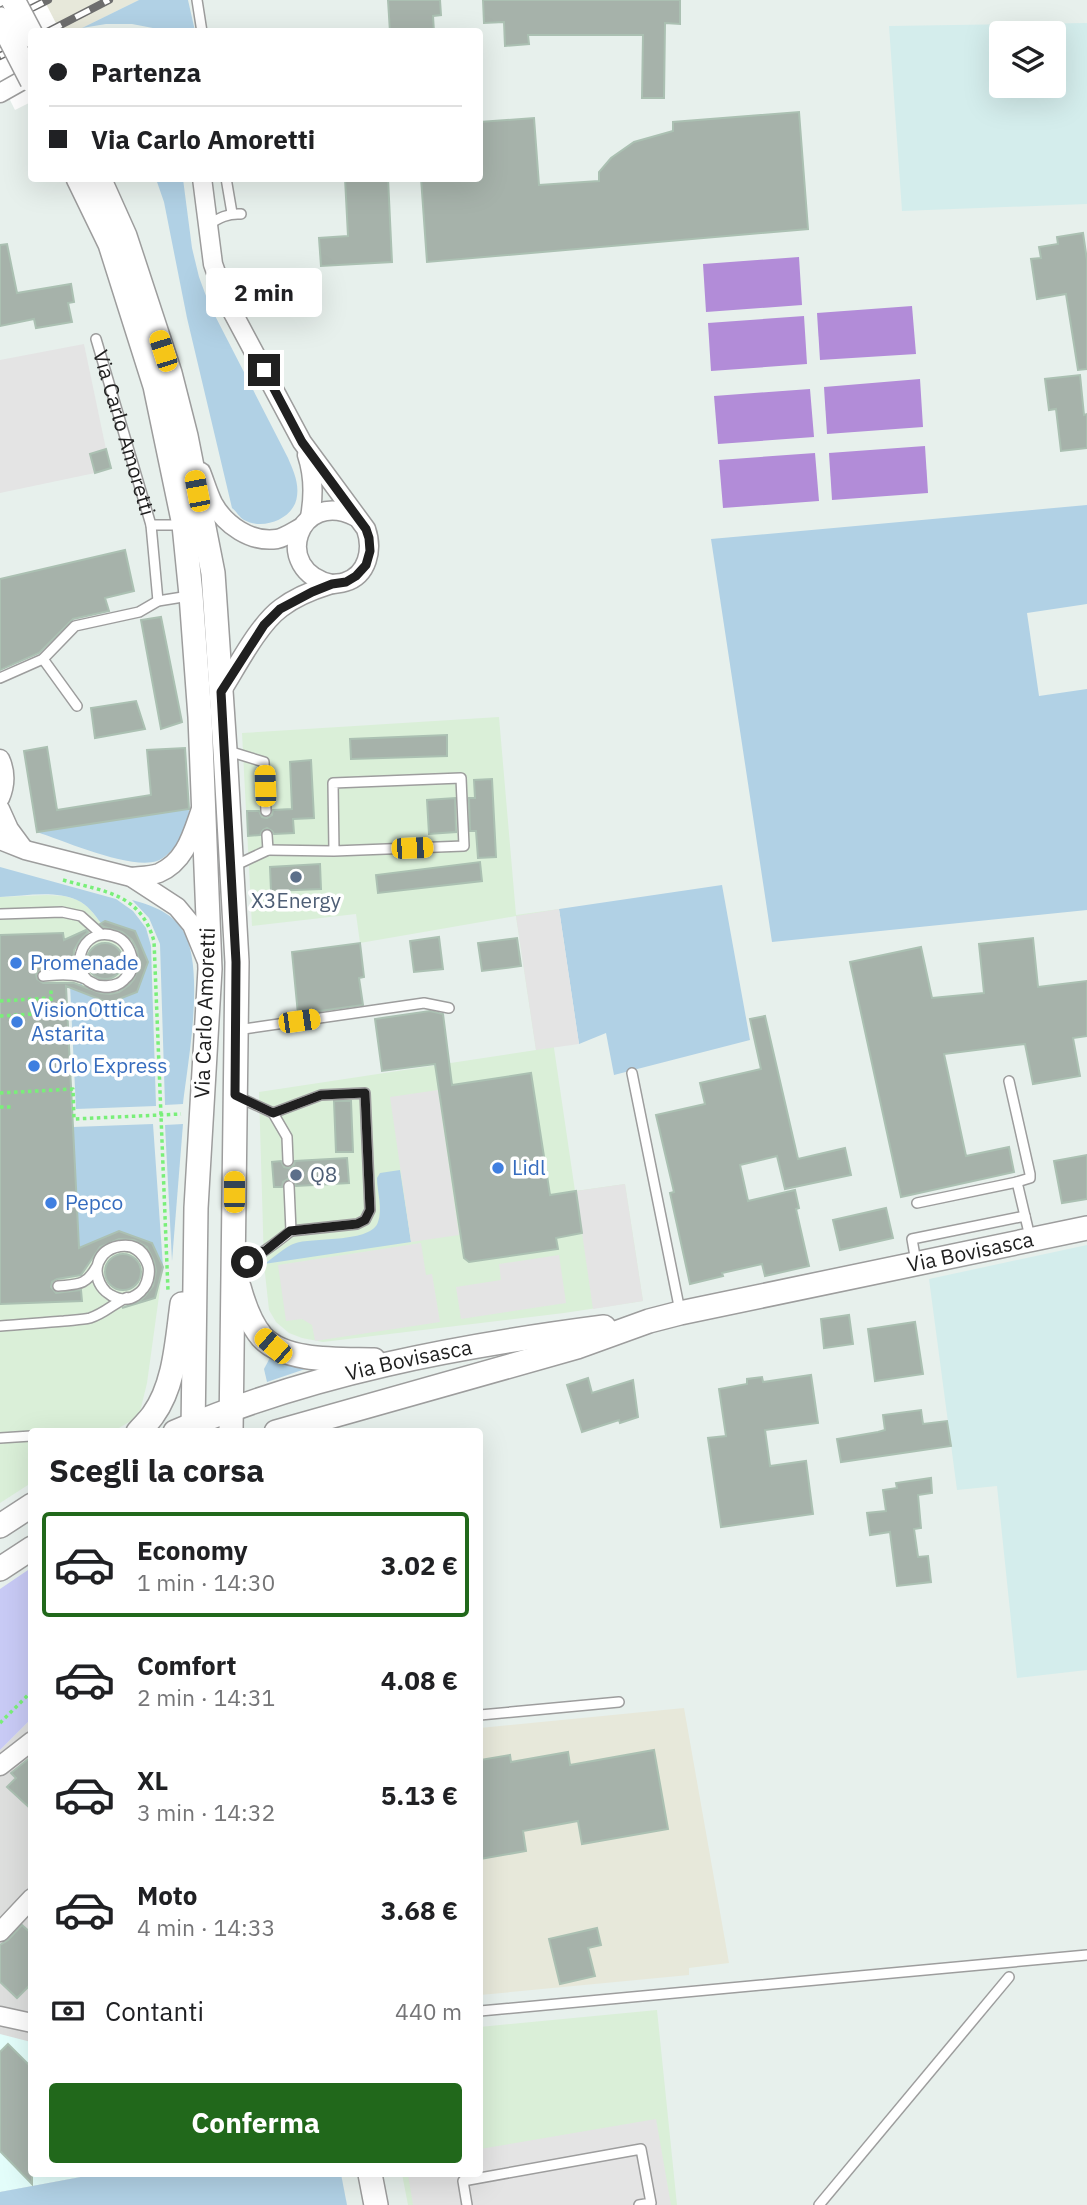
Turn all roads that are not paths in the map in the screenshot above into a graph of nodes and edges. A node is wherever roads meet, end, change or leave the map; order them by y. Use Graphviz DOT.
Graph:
graph roads {
  1 [pos="13,0"];
  2 [pos="197,0"];
  3 [pos="0,19"];
  4 [pos="28,28"];
  5 [pos="201,28"];
  6 [pos="28,73"];
  7 [pos="28,77"];
  8 [pos="0,93"];
  9 [pos="80,182"];
  10 [pos="101,182"];
  11 [pos="203,182"];
  12 [pos="227,182"];
  13 [pos="208,225"];
  14 [pos="96,340"];
  15 [pos="186,436"];
  16 [pos="302,442"];
  17 [pos="356,517"];
  18 [pos="306,522"];
  19 [pos="150,525"];
  20 [pos="184,525"];
  21 [pos="332,584"];
  22 [pos="191,596"];
  23 [pos="158,601"];
  24 [pos="43,659"];
  25 [pos="0,678"];
  26 [pos="221,692"];
  27 [pos="77,706"];
  28 [pos="225,750"];
  29 [pos="0,759"];
  30 [pos="0,798"];
  31 [pos="202,803"];
  32 [pos="0,809"];
  33 [pos="266,811"];
  34 [pos="267,835"];
  35 [pos="0,840"];
  36 [pos="25,850"];
  37 [pos="268,850"];
  38 [pos="334,852"];
  39 [pos="232,867"];
  40 [pos="131,877"];
  41 [pos="0,914"];
  42 [pos="109,935"];
  43 [pos="210,969"];
  44 [pos="43,976"];
  45 [pos="90,982"];
  46 [pos="449,1009"];
  47 [pos="236,1031"];
  48 [pos="632,1073"];
  49 [pos="1009,1081"];
  50 [pos="235,1095"];
  51 [pos="273,1113"];
  52 [pos="288,1161"];
  53 [pos="1017,1182"];
  54 [pos="289,1186"];
  55 [pos="917,1203"];
  56 [pos="197,1208"];
  57 [pos="1025,1216"];
  58 [pos="1087,1227"];
  59 [pos="290,1231"];
  60 [pos="1031,1239"];
  61 [pos="916,1262"];
  62 [pos="97,1265"];
  63 [pos="233,1267"];
  64 [pos="58,1286"];
  65 [pos="125,1298"];
  66 [pos="680,1313"];
  67 [pos="649,1321"];
  68 [pos="0,1326"];
  69 [pos="398,1361"];
  70 [pos="231,1420"];
  71 [pos="142,1428"];
  72 [pos="187,1428"];
  73 [pos="192,1428"];
  74 [pos="290,1428"];
  75 [pos="28,1436"];
  76 [pos="0,1438"];
  77 [pos="28,1507"];
  78 [pos="1,1524"];
  79 [pos="28,1551"];
  80 [pos="0,1569"];
  81 [pos="619,1702"];
  82 [pos="483,1715"];
  83 [pos="28,1744"];
  84 [pos="0,1766"];
  85 [pos="28,1902"];
  86 [pos="0,1932"];
  87 [pos="1087,1955"];
  88 [pos="1009,1977"];
  89 [pos="483,2011"];
  90 [pos="0,2017"];
  91 [pos="28,2022"];
  92 [pos="371,2177"];
  93 [pos="376,2205"];
  94 [pos="467,2205"];
  95 [pos="639,2205"];
  96 [pos="819,2205"];
  1 -- 4 [label="street, bridge"];
  2 -- 5 [label="lane"];
  3 -- 6 [label="street, bridge"];
  7 -- 8 [label="street"];
  9 -- 20 [label="street, Via Carlo Amoretti"];
  10 -- 15 [label="street, Via Carlo Amoretti"];
  11 -- 13 [label="street"];
  12 -- 13 [label="lane"];
  13 -- 16 [label="street"];
  14 -- 19 [label="lane, Via Carlo Amoretti"];
  15 -- 18 [label="street, Via Carlo Amoretti"];
  15 -- 26 [label="street, Via Carlo Amoretti"];
  16 -- 17 [label="street"];
  16 -- 18 [label="street"];
  17 -- 18 [label="street, Via Carlo Amoretti"];
  17 -- 21 [label="street"];
  18 -- 21 [label="street"];
  19 -- 20 [label="lane, Via Carlo Amoretti"];
  19 -- 23 [label="lane, Via Carlo Amoretti"];
  20 -- 22 [label="street, Via Carlo Amoretti"];
  21 -- 26 [label="street"];
  22 -- 23 [label="lane"];
  22 -- 31 [label="street, Via Carlo Amoretti"];
  23 -- 24 [label="lane"];
  24 -- 25 [label="lane"];
  24 -- 27 [label="lane"];
  26 -- 28 [label="street, Via Carlo Amoretti"];
  28 -- 33 [label="lane"];
  28 -- 39 [label="street, Via Carlo Amoretti"];
  29 -- 30 [label="street"];
  31 -- 40 [label="street"];
  31 -- 43 [label="street, Via Carlo Amoretti"];
  32 -- 36 [label="street"];
  34 -- 37 [label="lane"];
  35 -- 36 [label="street"];
  36 -- 40 [label="street"];
  37 -- 38 [label="lane"];
  37 -- 39 [label="lane"];
  38 -- 38 [label="lane"];
  39 -- 47 [label="street, Via Carlo Amoretti"];
  40 -- 43 [label="street"];
  41 -- 42 [label="lane"];
  42 -- 45 [label="lane"];
  42 -- 45 [label="lane"];
  43 -- 56 [label="street, Via Carlo Amoretti"];
  44 -- 45 [label="lane"];
  46 -- 47 [label="lane"];
  47 -- 50 [label="street, Via Carlo Amoretti"];
  48 -- 66 [label="lane"];
  49 -- 53 [label="lane"];
  50 -- 51 [label="lane"];
  50 -- 63 [label="street, Via Carlo Amoretti"];
  51 -- 52 [label="lane"];
  51 -- 59 [label="lane"];
  53 -- 55 [label="lane"];
  53 -- 57 [label="lane"];
  54 -- 59 [label="lane"];
  56 -- 71 [label="street"];
  56 -- 72 [label="street, Via Carlo Amoretti"];
  57 -- 60 [label="lane"];
  57 -- 61 [label="lane"];
  58 -- 60 [label="street, Via Bovisasca"];
  59 -- 63 [label="lane"];
  60 -- 61 [label="street, Via Bovisasca"];
  61 -- 66 [label="street, Via Bovisasca"];
  62 -- 64 [label="lane"];
  62 -- 65 [label="lane"];
  62 -- 65 [label="lane"];
  63 -- 69 [label="street"];
  63 -- 70 [label="street, Via Carlo Amoretti"];
  65 -- 68 [label="lane"];
  66 -- 67 [label="street, Via Bovisasca"];
  67 -- 69 [label="street, Via Bovisasca"];
  67 -- 74 [label="street, Via Bovisasca"];
  69 -- 70 [label="street, Via Bovisasca"];
  70 -- 73 [label="street, Via Bovisasca"];
  75 -- 76 [label="lane"];
  77 -- 78 [label="street"];
  79 -- 80 [label="street"];
  81 -- 82 [label="lane"];
  83 -- 84 [label="street"];
  85 -- 86 [label="street"];
  87 -- 89 [label="lane"];
  88 -- 96 [label="lane"];
  90 -- 91 [label="street"];
  92 -- 93 [label="street"];
  94 -- 95 [label="lane"];
}
